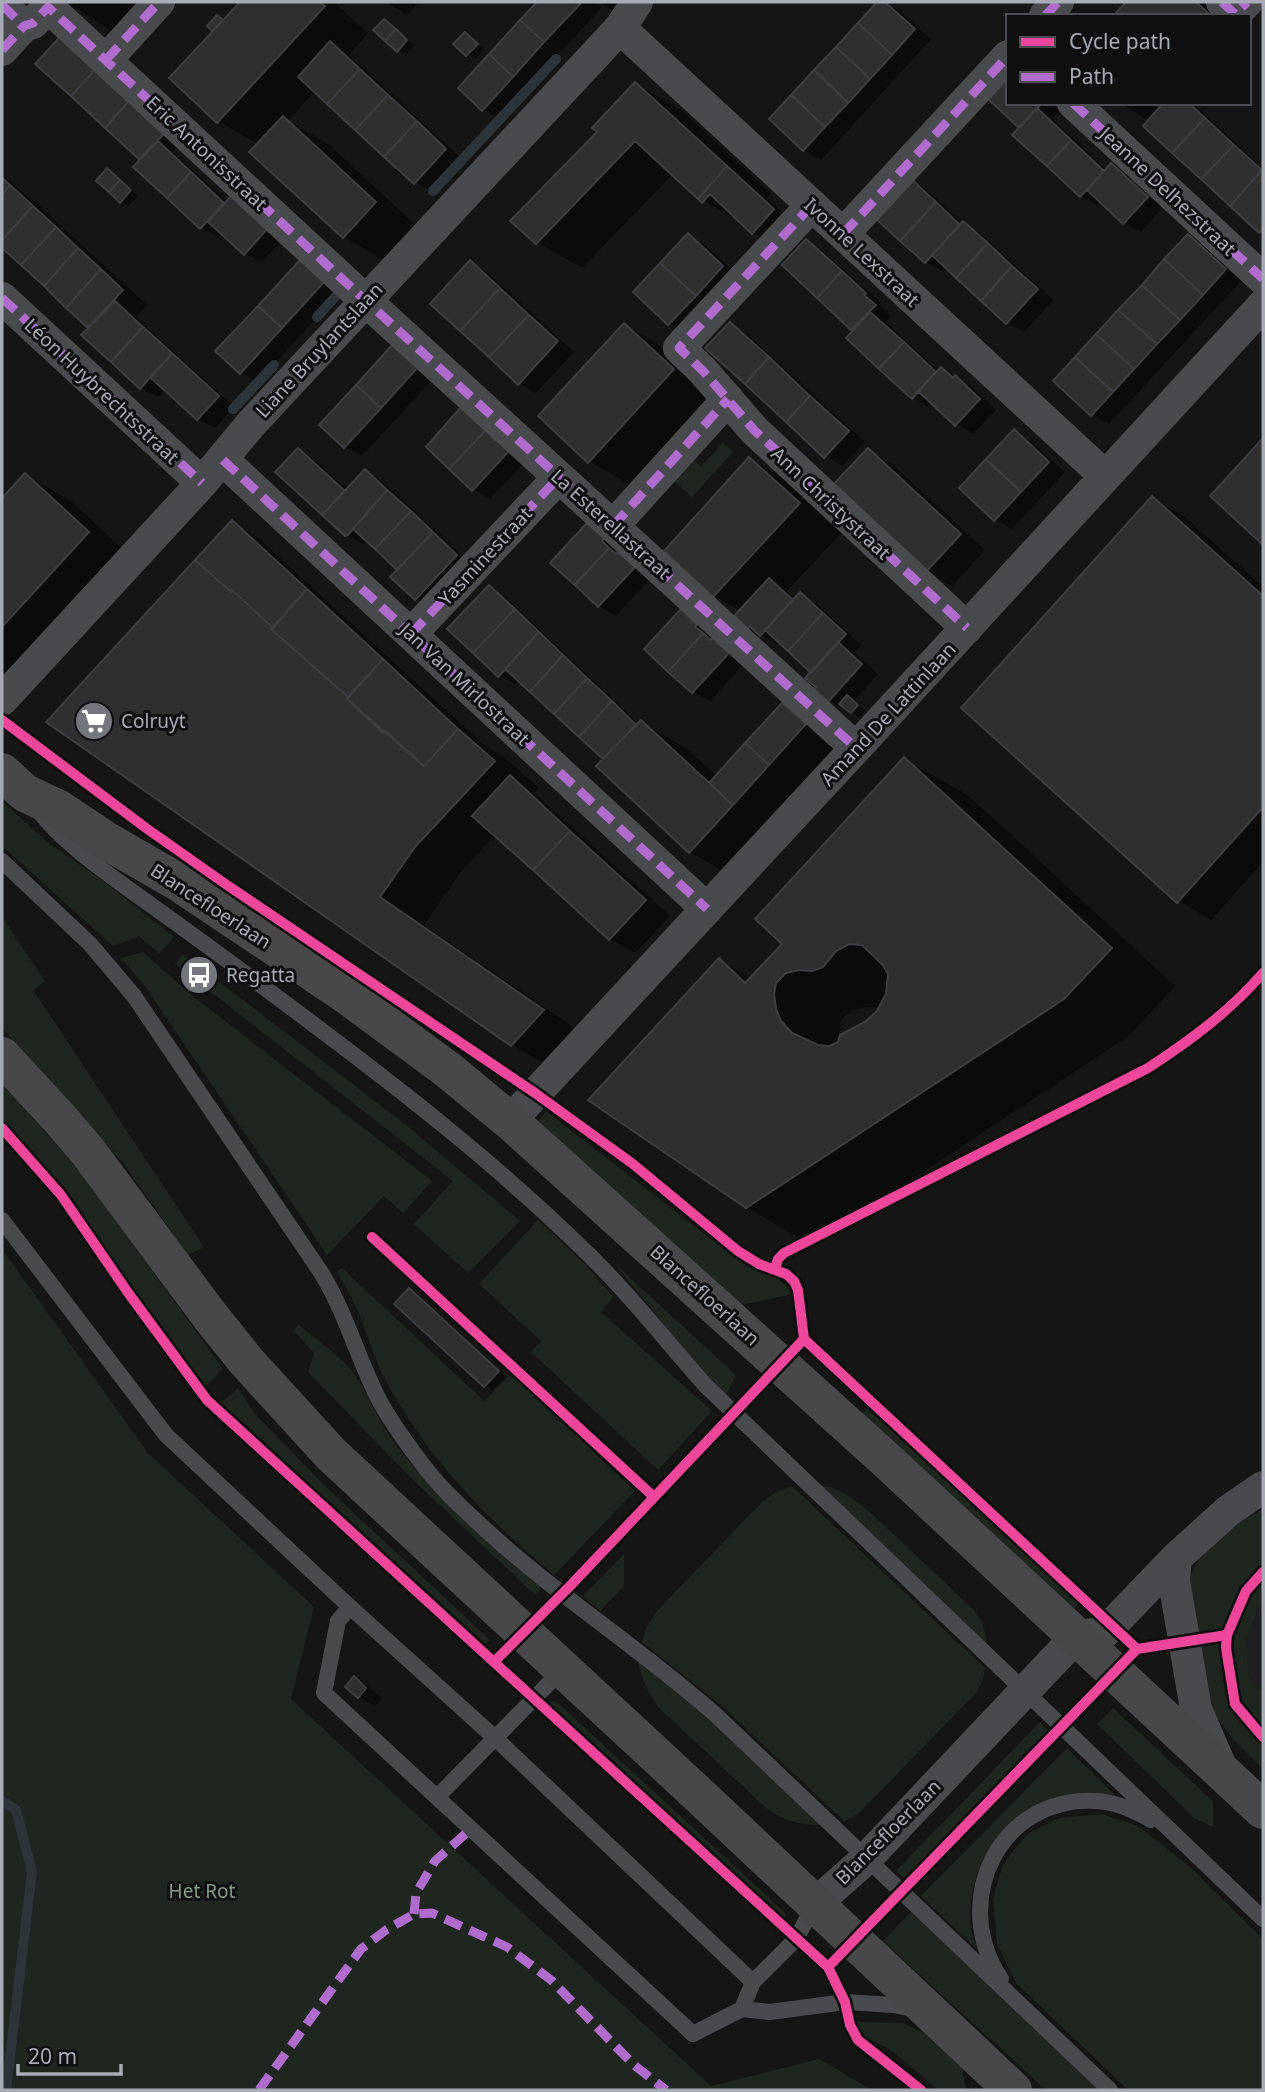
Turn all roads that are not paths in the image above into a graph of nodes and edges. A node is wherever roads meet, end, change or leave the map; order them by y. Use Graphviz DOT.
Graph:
graph roads {
  1 [pos="159,2"];
  2 [pos="637,2"];
  3 [pos="1222,2"];
  4 [pos="1247,2"];
  5 [pos="25,13"];
  6 [pos="620,28"];
  7 [pos="2,50"];
  8 [pos="1006,58"];
  9 [pos="106,60"];
  10 [pos="1075,105"];
  11 [pos="812,205"];
  12 [pos="842,233"];
  13 [pos="1263,279"];
  14 [pos="2,298"];
  15 [pos="365,300"];
  16 [pos="1263,305"];
  17 [pos="728,399"];
  18 [pos="223,460"];
  19 [pos="1105,476"];
  20 [pos="559,477"];
  21 [pos="202,483"];
  22 [pos="613,526"];
  23 [pos="967,628"];
  24 [pos="411,634"];
  25 [pos="2,700"];
  26 [pos="856,748"];
  27 [pos="13,783"];
  28 [pos="2,862"];
  29 [pos="707,909"];
  30 [pos="2,1056"];
  31 [pos="510,1121"];
  32 [pos="2,1220"];
  33 [pos="1263,1487"];
  34 [pos="1176,1558"];
  35 [pos="350,1607"];
  36 [pos="1077,1636"];
  37 [pos="562,1670"];
  38 [pos="1025,1691"];
  39 [pos="494,1737"];
  40 [pos="1224,1773"];
  41 [pos="437,1797"];
  42 [pos="1263,1810"];
  43 [pos="1198,1855"];
  44 [pos="867,1858"];
  45 [pos="815,1904"];
  46 [pos="1263,1919"];
  47 [pos="752,1982"];
  48 [pos="742,2009"];
  49 [pos="931,2013"];
  50 [pos="1029,2013"];
  51 [pos="1013,2090"];
  52 [pos="1110,2090"];
  1 -- 9 [label="street"];
  2 -- 6 [label="street, Liane Bruylantslaan"];
  3 -- 4 [label="street"];
  5 -- 7 [label="street"];
  5 -- 9 [label="street, Eric Antonisstraat"];
  6 -- 11 [label="street, Ivonne Lexstraat"];
  6 -- 15 [label="street, Liane Bruylantslaan"];
  8 -- 12 [label="street"];
  9 -- 15 [label="street, Eric Antonisstraat"];
  10 -- 13 [label="street, Jeanne Delhezstraat"];
  11 -- 12 [label="street, Ivonne Lexstraat"];
  11 -- 17 [label="street, Ann Christystraat"];
  12 -- 19 [label="street, Ivonne Lexstraat"];
  14 -- 21 [label="street, Léon Huybrechtsstraat"];
  15 -- 18 [label="street, Liane Bruylantslaan"];
  15 -- 20 [label="street, La Esterellastraat"];
  16 -- 19 [label="street, Amand De Lattinlaan"];
  17 -- 22 [label="street"];
  17 -- 23 [label="street, Ann Christystraat"];
  18 -- 21 [label="street, Liane Bruylantslaan"];
  18 -- 24 [label="street, Jan Van Mirlostraat"];
  19 -- 23 [label="street, Amand De Lattinlaan"];
  20 -- 22 [label="street, La Esterellastraat"];
  20 -- 24 [label="street, Yasminestraat"];
  21 -- 25 [label="street, Liane Bruylantslaan"];
  22 -- 26 [label="street, La Esterellastraat"];
  23 -- 26 [label="street, Amand De Lattinlaan"];
  24 -- 29 [label="street, Jan Van Mirlostraat"];
  26 -- 29 [label="street, Amand De Lattinlaan"];
  27 -- 31 [label="main road, Blancefloerlaan"];
  27 -- 38 [label="lane"];
  28 -- 44 [label="lane"];
  29 -- 31 [label="street, Amand De Lattinlaan"];
  30 -- 37 [label="main road"];
  31 -- 36 [label="main road, Blancefloerlaan"];
  32 -- 35 [label="lane"];
  33 -- 34 [label="street"];
  34 -- 36 [label="street"];
  34 -- 40 [label="street"];
  35 -- 39 [label="lane"];
  35 -- 41 [label="lane"];
  36 -- 38 [label="street, Blancefloerlaan"];
  36 -- 40 [label="main road"];
  37 -- 39 [label="lane"];
  37 -- 45 [label="main road"];
  38 -- 43 [label="lane"];
  38 -- 44 [label="street, Blancefloerlaan"];
  39 -- 41 [label="lane"];
  39 -- 47 [label="lane"];
  40 -- 42 [label="main road"];
  41 -- 48 [label="lane"];
  43 -- 46 [label="lane"];
  43 -- 50 [label="lane"];
  44 -- 45 [label="street, Blancefloerlaan"];
  44 -- 50 [label="lane"];
  45 -- 47 [label="lane"];
  45 -- 49 [label="main road"];
  47 -- 48 [label="lane"];
  48 -- 49 [label="lane"];
  49 -- 51 [label="main road"];
  50 -- 52 [label="lane"];
}
